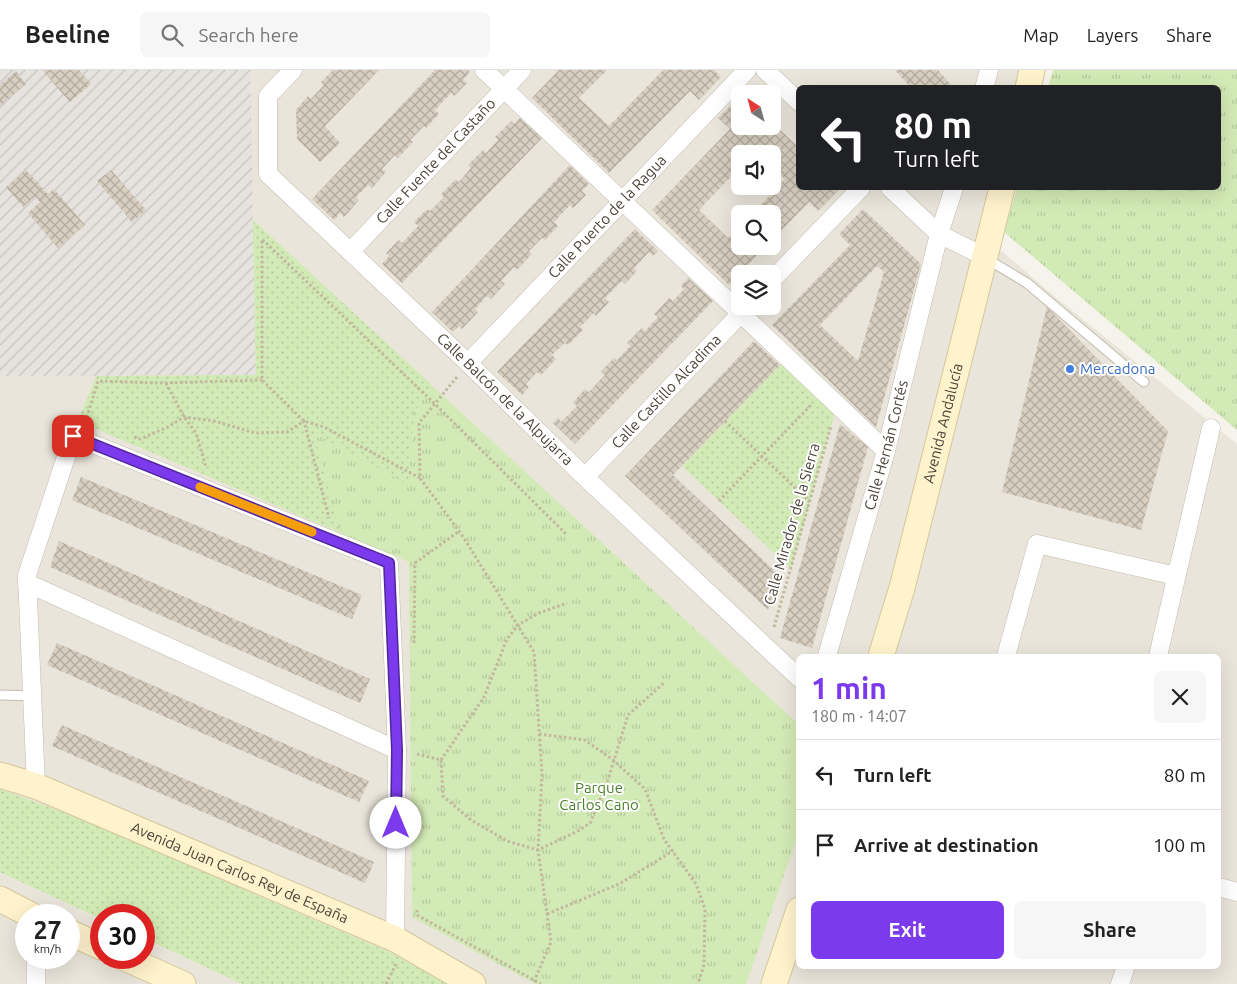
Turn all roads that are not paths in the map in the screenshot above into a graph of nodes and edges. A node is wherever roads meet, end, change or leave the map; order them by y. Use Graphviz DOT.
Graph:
graph roads {
  1 [pos="293,70"];
  2 [pos="484,70"];
  3 [pos="522,70"];
  4 [pos="747,70"];
  5 [pos="765,70"];
  6 [pos="990,70"];
  7 [pos="1032,70"];
  8 [pos="985,85"];
  9 [pos="1029,85"];
  10 [pos="504,89"];
  11 [pos="796,99"];
  12 [pos="860,190"];
  13 [pos="892,190"];
  14 [pos="953,190"];
  15 [pos="1002,190"];
  16 [pos="623,202"];
  17 [pos="940,234"];
  18 [pos="350,252"];
  19 [pos="985,257"];
  20 [pos="781,271"];
  21 [pos="731,298"];
  22 [pos="739,315"];
  23 [pos="749,315"];
  24 [pos="468,363"];
  25 [pos="1144,382"];
  26 [pos="1210,428"];
  27 [pos="886,451"];
  28 [pos="585,477"];
  29 [pos="1176,576"];
  30 [pos="27,583"];
  31 [pos="829,654"];
  32 [pos="882,654"];
  33 [pos="1007,654"];
  34 [pos="1158,654"];
  35 [pos="796,675"];
  36 [pos="0,695"];
  37 [pos="32,696"];
  38 [pos="397,750"];
  39 [pos="0,774"];
  40 [pos="36,786"];
  41 [pos="1221,888"];
  42 [pos="1237,892"];
  43 [pos="0,899"];
  44 [pos="15,907"];
  45 [pos="796,919"];
  46 [pos="395,939"];
  47 [pos="36,969"];
  48 [pos="150,969"];
  49 [pos="1125,969"];
  50 [pos="36,984"];
  51 [pos="183,984"];
  52 [pos="473,984"];
  53 [pos="774,984"];
  54 [pos="1120,984"];
  1 -- 18 [label="street, Calle Balcón de la Alpujarra"];
  2 -- 10 [label="street"];
  3 -- 10 [label="street, Calle Fuente del Castaño"];
  4 -- 16 [label="street, Calle Puerto de la Ragua"];
  5 -- 11 [label="street"];
  6 -- 8 [label="street"];
  7 -- 9 [label="street"];
  10 -- 16 [label="street"];
  10 -- 18 [label="street, Calle Fuente del Castaño"];
  12 -- 20 [label="street"];
  13 -- 17 [label="street"];
  14 -- 17 [label="street, Calle Hernán Cortés"];
  15 -- 19 [label="street, Avenida Andalucía"];
  16 -- 21 [label="street"];
  16 -- 24 [label="street, Calle Puerto de la Ragua"];
  17 -- 19 [label="street"];
  17 -- 27 [label="street, Calle Hernán Cortés"];
  18 -- 24 [label="street, Calle Balcón de la Alpujarra"];
  19 -- 25 [label="lane"];
  19 -- 32 [label="street, Avenida Andalucía"];
  22 -- 28 [label="street, Calle Castillo Alcadima"];
  23 -- 27 [label="street"];
  24 -- 28 [label="street, Calle Balcón de la Alpujarra"];
  26 -- 29 [label="street"];
  27 -- 31 [label="street, Calle Hernán Cortés"];
  28 -- 35 [label="street, Calle Balcón de la Alpujarra"];
  29 -- 33 [label="street"];
  29 -- 34 [label="street"];
  30 -- 37 [label="street"];
  30 -- 38 [label="street"];
  30 -- 38 [label="street"];
  36 -- 37 [label="lane"];
  37 -- 40 [label="street"];
  38 -- 46 [label="street"];
  39 -- 40 [label="street, Avenida Juan Carlos Rey de España"];
  40 -- 46 [label="street, Avenida Juan Carlos Rey de España"];
  41 -- 42 [label="street"];
  43 -- 44 [label="street"];
  45 -- 53 [label="street"];
  46 -- 52 [label="street, Avenida Juan Carlos Rey de España"];
  47 -- 50 [label="street"];
  48 -- 51 [label="street"];
  49 -- 54 [label="street"];
}
